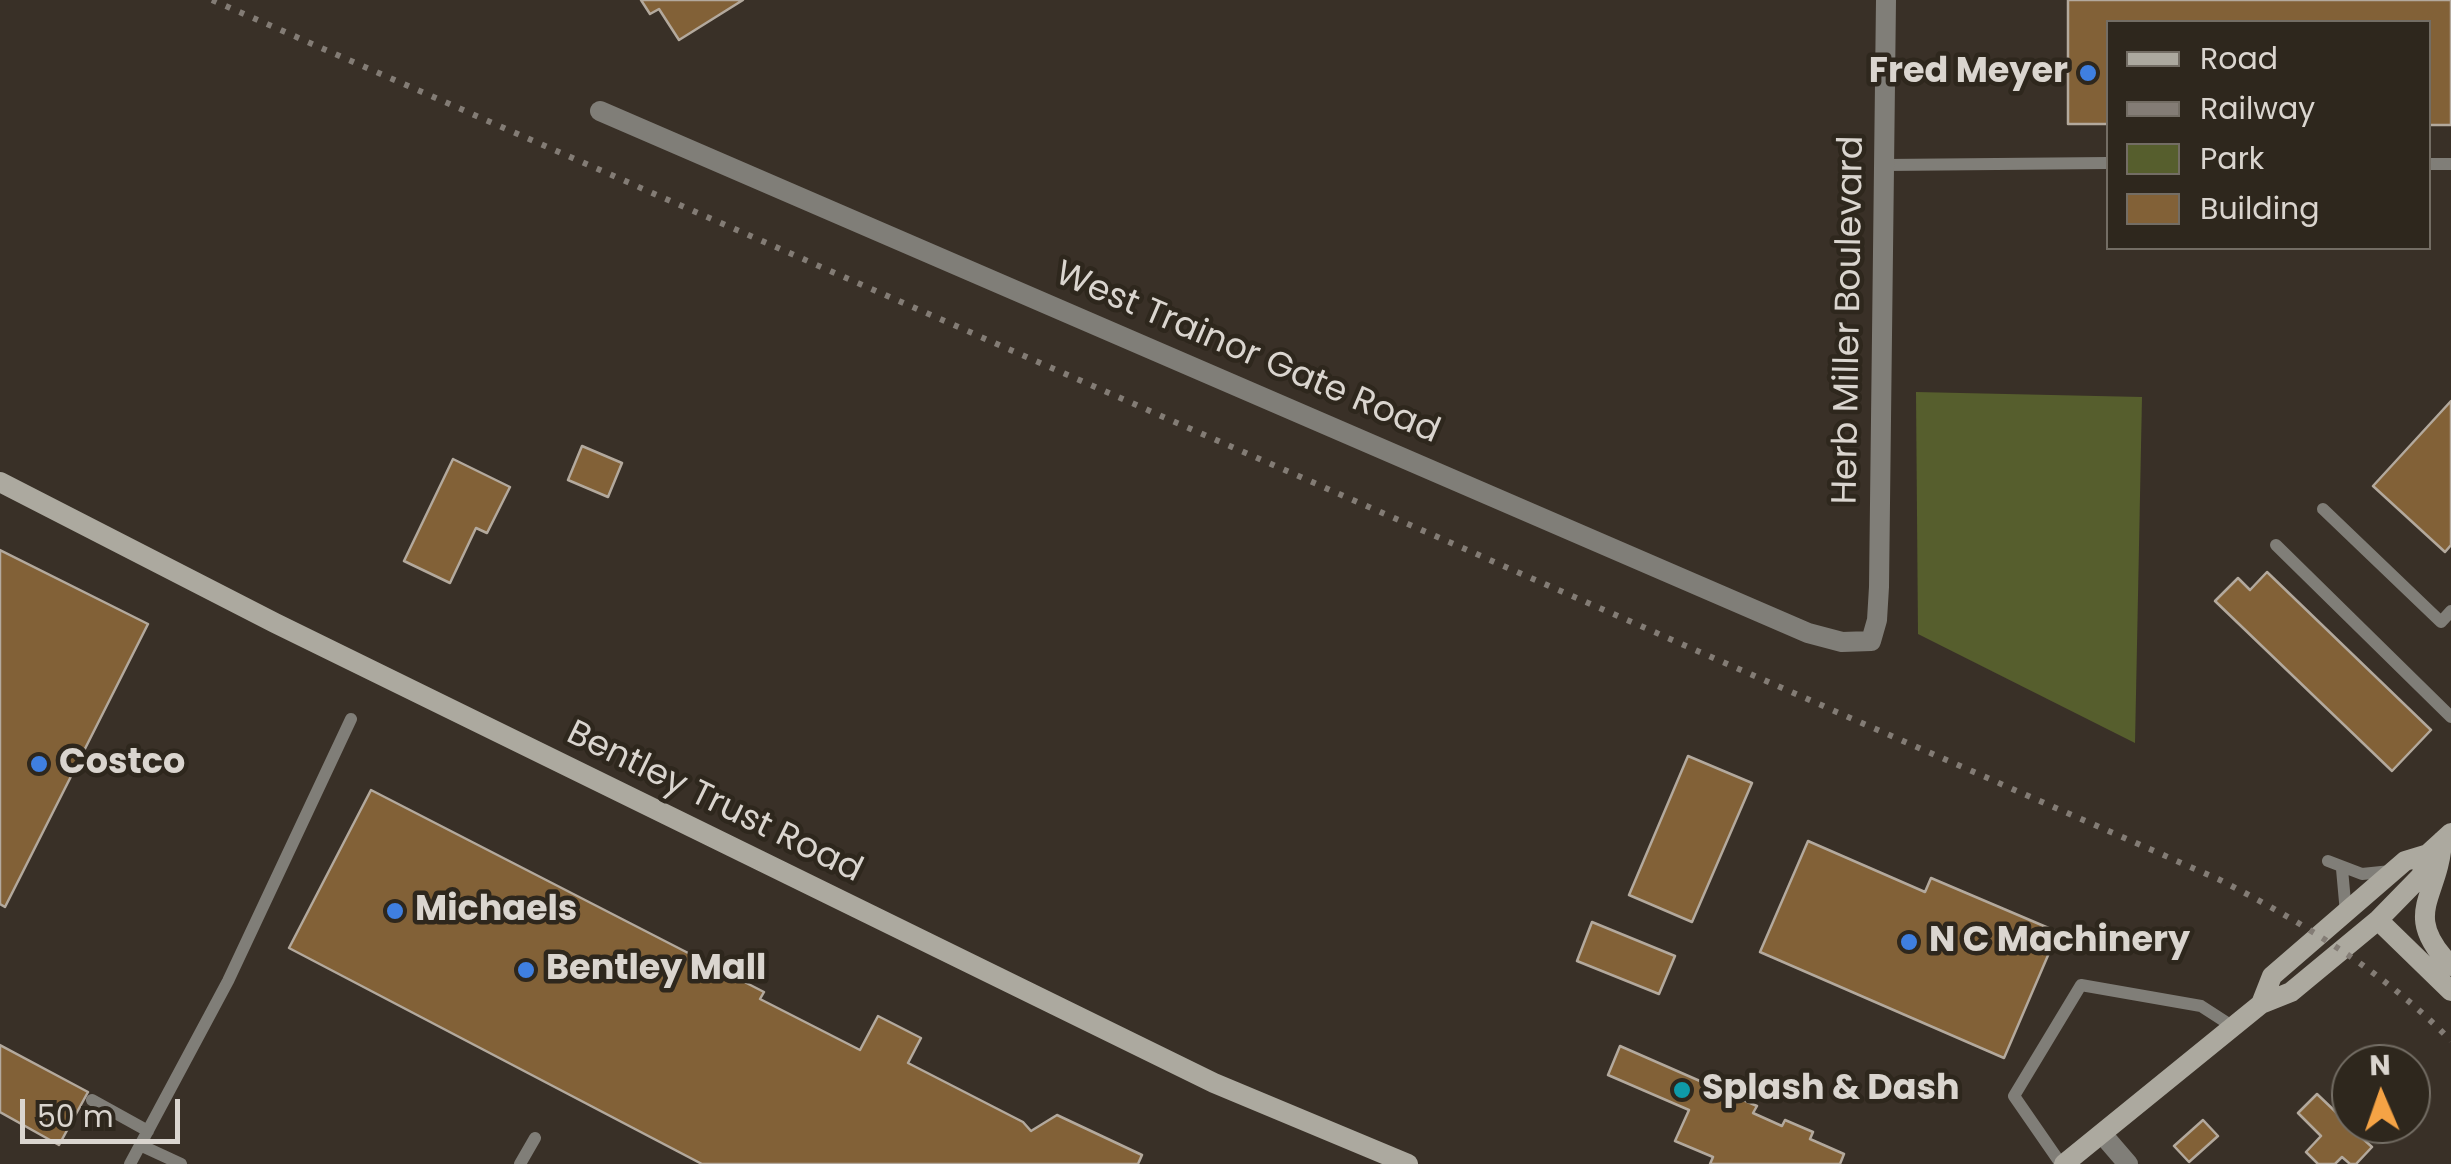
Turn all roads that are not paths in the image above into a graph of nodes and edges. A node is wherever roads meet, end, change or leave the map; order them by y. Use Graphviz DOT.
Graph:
graph roads {
  1 [pos="1886,0"];
  2 [pos="600,111"];
  3 [pos="2106,163"];
  4 [pos="1885,164"];
  5 [pos="0,482"];
  6 [pos="2323,509"];
  7 [pos="2276,545"];
  8 [pos="2448,622"];
  9 [pos="1871,640"];
  10 [pos="2451,693"];
  11 [pos="2439,706"];
  12 [pos="2451,717"];
  13 [pos="351,720"];
  14 [pos="2441,843"];
  15 [pos="2328,861"];
  16 [pos="2399,866"];
  17 [pos="2342,869"];
  18 [pos="2346,913"];
  19 [pos="2378,920"];
  20 [pos="2451,966"];
  21 [pos="2451,991"];
  22 [pos="2261,1004"];
  23 [pos="2235,1028"];
  24 [pos="92,1100"];
  25 [pos="148,1130"];
  26 [pos="2103,1135"];
  27 [pos="535,1138"];
  28 [pos="140,1145"];
  29 [pos="130,1164"];
  30 [pos="181,1164"];
  31 [pos="520,1164"];
  32 [pos="1408,1164"];
  33 [pos="2063,1164"];
  34 [pos="2128,1164"];
  1 -- 4 [label="street, Herb Miller Boulevard"];
  2 -- 9 [label="street, West Trainor Gate Road"];
  3 -- 4 [label="lane"];
  4 -- 9 [label="street, Herb Miller Boulevard"];
  5 -- 32 [label="street, Bentley Trust Road"];
  6 -- 8 [label="lane"];
  7 -- 11 [label="lane"];
  10 -- 11 [label="lane"];
  11 -- 12 [label="lane"];
  13 -- 25 [label="lane"];
  14 -- 16 [label="street"];
  14 -- 19 [label="street"];
  14 -- 20 [label="street"];
  15 -- 17 [label="lane"];
  16 -- 17 [label="lane"];
  16 -- 18 [label="street"];
  16 -- 19 [label="street"];
  17 -- 18 [label="lane"];
  18 -- 22 [label="street"];
  19 -- 21 [label="street"];
  19 -- 22 [label="street"];
  22 -- 23 [label="street"];
  23 -- 26 [label="street"];
  23 -- 33 [label="lane"];
  24 -- 25 [label="lane"];
  25 -- 28 [label="lane"];
  26 -- 33 [label="street"];
  26 -- 34 [label="street"];
  27 -- 31 [label="lane"];
  28 -- 29 [label="lane"];
  28 -- 30 [label="lane"];
}
